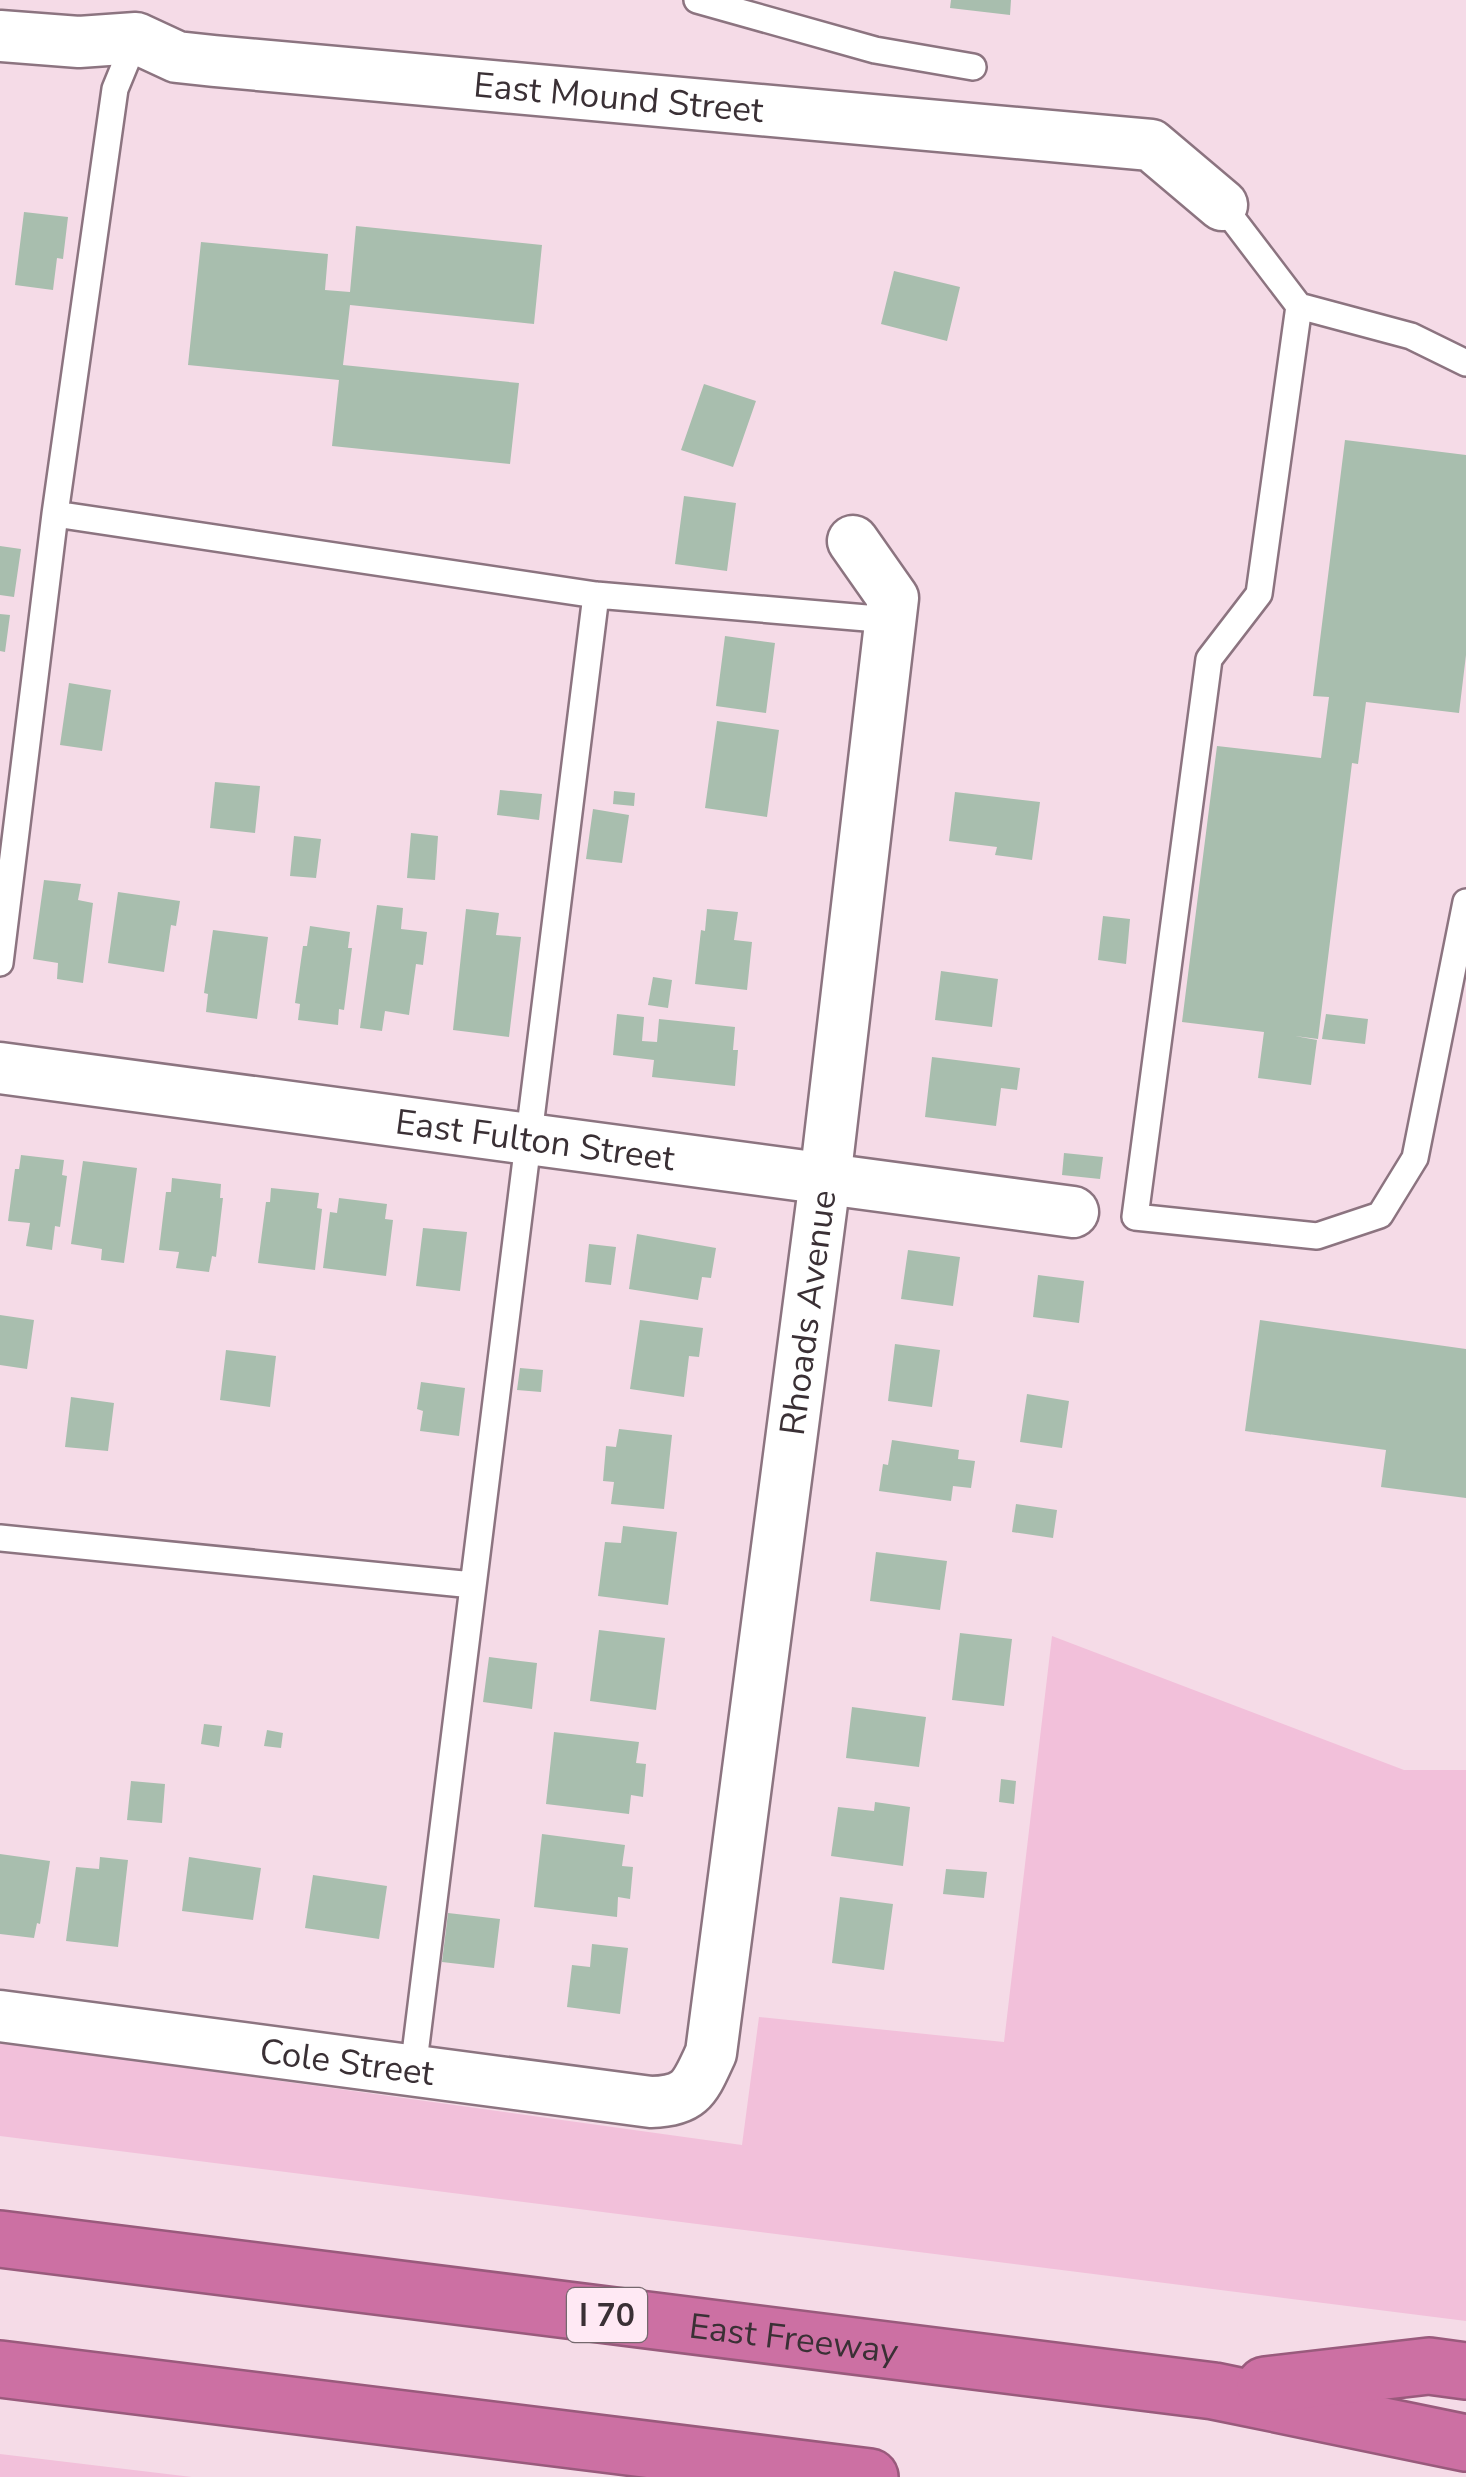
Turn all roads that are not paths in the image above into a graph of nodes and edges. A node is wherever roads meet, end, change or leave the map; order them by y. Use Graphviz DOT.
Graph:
graph roads {
  1 [pos="697,0"];
  2 [pos="127,19"];
  3 [pos="0,36"];
  4 [pos="974,68"];
  5 [pos="1222,205"];
  6 [pos="1299,306"];
  7 [pos="1466,362"];
  8 [pos="55,514"];
  9 [pos="853,541"];
  10 [pos="596,594"];
  11 [pos="890,620"];
  12 [pos="1466,902"];
  13 [pos="0,963"];
  14 [pos="0,1068"];
  15 [pos="529,1140"];
  16 [pos="825,1180"];
  17 [pos="1072,1212"];
  18 [pos="0,1538"];
  19 [pos="474,1585"];
  20 [pos="0,2016"];
  21 [pos="413,2070"];
  22 [pos="693,2090"];
  23 [pos="0,2239"];
  24 [pos="1448,2368"];
  25 [pos="0,2369"];
  26 [pos="1214,2391"];
  27 [pos="1454,2440"];
  28 [pos="870,2477"];
  1 -- 4 [label="lane"];
  2 -- 3 [label="street, East Mound Street"];
  2 -- 5 [label="street, East Mound Street"];
  2 -- 8 [label="lane"];
  5 -- 6 [label="lane"];
  6 -- 7 [label="lane"];
  6 -- 12 [label="lane"];
  8 -- 10 [label="lane"];
  8 -- 13 [label="lane"];
  9 -- 11 [label="street, Rhoads Avenue"];
  10 -- 11 [label="lane"];
  10 -- 15 [label="lane"];
  11 -- 16 [label="street, Rhoads Avenue"];
  14 -- 15 [label="street, East Fulton Street"];
  15 -- 16 [label="street, East Fulton Street"];
  15 -- 19 [label="lane"];
  16 -- 17 [label="street, East Fulton Street"];
  16 -- 22 [label="street, Rhoads Avenue"];
  18 -- 19 [label="lane"];
  19 -- 21 [label="lane"];
  20 -- 21 [label="street, Cole Street"];
  21 -- 22 [label="street, Cole Street"];
  23 -- 26 [label="highway, East Freeway / I 70"];
  24 -- 26 [label="highway"];
  25 -- 28 [label="highway"];
  26 -- 27 [label="highway, East Freeway / I 70"];
}
